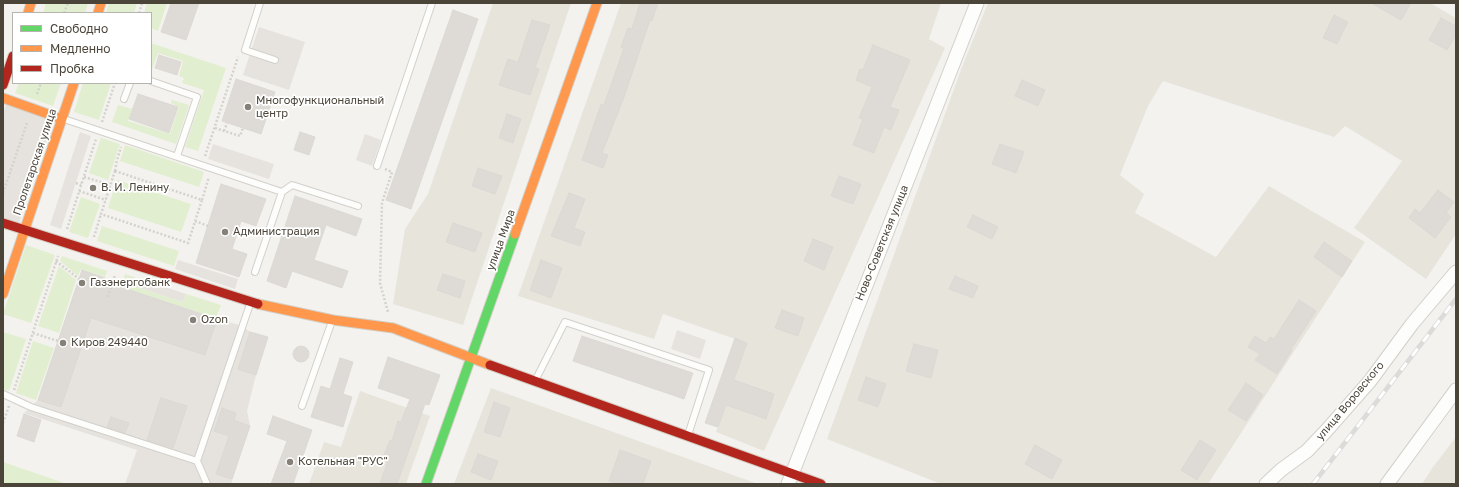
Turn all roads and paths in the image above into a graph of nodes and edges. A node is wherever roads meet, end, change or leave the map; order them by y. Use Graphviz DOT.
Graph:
graph roads {
  1 [pos="260,3"];
  2 [pos="433,3"];
  3 [pos="597,3"];
  4 [pos="977,3"];
  5 [pos="238,56"];
  6 [pos="12,59"];
  7 [pos="275,60"];
  8 [pos="152,81"];
  9 [pos="41,84"];
  10 [pos="74,84"];
  11 [pos="115,84"];
  12 [pos="130,84"];
  13 [pos="3,85"];
  14 [pos="3,98"];
  15 [pos="124,99"];
  16 [pos="32,108"];
  17 [pos="62,119"];
  18 [pos="227,123"];
  19 [pos="215,128"];
  20 [pos="243,128"];
  21 [pos="99,131"];
  22 [pos="224,131"];
  23 [pos="124,139"];
  24 [pos="177,156"];
  25 [pos="202,165"];
  26 [pos="377,166"];
  27 [pos="115,172"];
  28 [pos="84,176"];
  29 [pos="76,183"];
  30 [pos="81,184"];
  31 [pos="111,186"];
  32 [pos="79,191"];
  33 [pos="282,192"];
  34 [pos="3,193"];
  35 [pos="106,200"];
  36 [pos="202,200"];
  37 [pos="358,206"];
  38 [pos="101,214"];
  39 [pos="195,221"];
  40 [pos="3,223"];
  41 [pos="208,226"];
  42 [pos="24,230"];
  43 [pos="62,243"];
  44 [pos="89,251"];
  45 [pos="56,261"];
  46 [pos="256,272"];
  47 [pos="1456,272"];
  48 [pos="79,279"];
  49 [pos="3,294"];
  50 [pos="251,302"];
  51 [pos="333,320"];
  52 [pos="392,328"];
  53 [pos="33,333"];
  54 [pos="58,341"];
  55 [pos="471,358"];
  56 [pos="535,380"];
  57 [pos="1456,390"];
  58 [pos="3,394"];
  59 [pos="11,397"];
  60 [pos="302,406"];
  61 [pos="3,424"];
  62 [pos="688,436"];
  63 [pos="197,461"];
  64 [pos="790,479"];
  65 [pos="207,484"];
  66 [pos="426,484"];
  67 [pos="821,484"];
  68 [pos="1266,484"];
  69 [pos="1387,484"];
  1 -- 7 [label="lane"];
  2 -- 26 [label="lane"];
  3 -- 55 [label="street, улица Мира"];
  4 -- 64 [label="street, Ново-Советская улица"];
  5 -- 19 [label="path"];
  6 -- 13 [label="street"];
  8 -- 24 [label="lane"];
  9 -- 16 [label="path"];
  10 -- 17 [label="street, Пролетарская улица"];
  11 -- 21 [label="path"];
  12 -- 15 [label="lane"];
  14 -- 16 [label="street"];
  16 -- 17 [label="street"];
  16 -- 34 [label="path"];
  17 -- 21 [label="lane"];
  17 -- 42 [label="street, Пролетарская улица"];
  18 -- 22 [label="path"];
  19 -- 22 [label="path"];
  19 -- 25 [label="path"];
  20 -- 22 [label="path"];
  21 -- 23 [label="lane"];
  21 -- 28 [label="path"];
  23 -- 24 [label="lane"];
  23 -- 27 [label="path"];
  24 -- 25 [label="lane"];
  25 -- 33 [label="lane"];
  25 -- 36 [label="path"];
  26 -- 52 [label="path"];
  27 -- 31 [label="path"];
  27 -- 36 [label="path"];
  28 -- 30 [label="path"];
  28 -- 31 [label="path"];
  29 -- 30 [label="path"];
  30 -- 32 [label="path"];
  31 -- 35 [label="path"];
  32 -- 35 [label="path"];
  32 -- 43 [label="path"];
  33 -- 37 [label="lane"];
  33 -- 46 [label="lane"];
  35 -- 38 [label="path"];
  36 -- 39 [label="path"];
  38 -- 39 [label="path"];
  38 -- 44 [label="path"];
  39 -- 41 [label="path"];
  40 -- 42 [label="street"];
  42 -- 43 [label="street"];
  42 -- 49 [label="street, Пролетарская улица"];
  43 -- 44 [label="street"];
  43 -- 45 [label="path"];
  44 -- 50 [label="street"];
  45 -- 48 [label="path"];
  45 -- 53 [label="path"];
  47 -- 68 [label="street, улица Воровского"];
  50 -- 51 [label="street"];
  50 -- 63 [label="lane"];
  51 -- 52 [label="street"];
  51 -- 60 [label="lane"];
  52 -- 55 [label="street"];
  53 -- 54 [label="path"];
  53 -- 59 [label="path"];
  55 -- 56 [label="street"];
  55 -- 66 [label="street, улица Мира"];
  56 -- 62 [label="street"];
  56 -- 62 [label="lane"];
  57 -- 69 [label="street"];
  58 -- 59 [label="lane"];
  59 -- 61 [label="path"];
  59 -- 63 [label="lane"];
  62 -- 64 [label="street"];
  63 -- 65 [label="lane"];
  64 -- 67 [label="street"];
}
